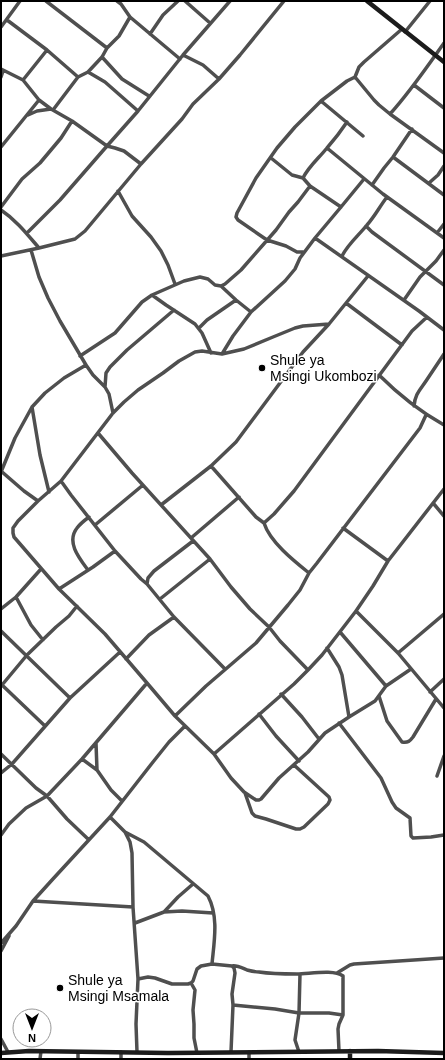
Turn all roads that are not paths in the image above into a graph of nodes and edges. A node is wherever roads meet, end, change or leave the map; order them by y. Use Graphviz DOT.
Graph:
graph roads {
  1 [pos="20,1"];
  2 [pos="46,1"];
  3 [pos="117,1"];
  4 [pos="124,1"];
  5 [pos="178,1"];
  6 [pos="185,1"];
  7 [pos="230,1"];
  8 [pos="284,1"];
  9 [pos="367,1"];
  10 [pos="430,1"];
  11 [pos="121,4"];
  12 [pos="130,17"];
  13 [pos="7,20"];
  14 [pos="210,23"];
  15 [pos="1,26"];
  16 [pos="404,31"];
  17 [pos="150,34"];
  18 [pos="444,43"];
  19 [pos="106,48"];
  20 [pos="47,50"];
  21 [pos="183,55"];
  22 [pos="434,55"];
  23 [pos="102,57"];
  24 [pos="180,59"];
  25 [pos="444,62"];
  26 [pos="2,70"];
  27 [pos="88,72"];
  28 [pos="1,77"];
  29 [pos="78,77"];
  30 [pos="355,77"];
  31 [pos="219,79"];
  32 [pos="22,80"];
  33 [pos="414,85"];
  34 [pos="149,96"];
  35 [pos="39,100"];
  36 [pos="321,101"];
  37 [pos="444,108"];
  38 [pos="52,109"];
  39 [pos="138,111"];
  40 [pos="390,114"];
  41 [pos="23,120"];
  42 [pos="72,121"];
  43 [pos="347,122"];
  44 [pos="412,129"];
  45 [pos="363,136"];
  46 [pos="107,146"];
  47 [pos="1,147"];
  48 [pos="327,148"];
  49 [pos="444,153"];
  50 [pos="393,157"];
  51 [pos="271,158"];
  52 [pos="141,164"];
  53 [pos="444,166"];
  54 [pos="303,178"];
  55 [pos="364,179"];
  56 [pos="430,183"];
  57 [pos="372,185"];
  58 [pos="310,186"];
  59 [pos="118,191"];
  60 [pos="444,194"];
  61 [pos="387,197"];
  62 [pos="341,207"];
  63 [pos="1,208"];
  64 [pos="444,224"];
  65 [pos="366,226"];
  66 [pos="27,233"];
  67 [pos="437,233"];
  68 [pos="314,238"];
  69 [pos="444,238"];
  70 [pos="267,240"];
  71 [pos="39,248"];
  72 [pos="31,250"];
  73 [pos="444,250"];
  74 [pos="303,252"];
  75 [pos="1,256"];
  76 [pos="342,256"];
  77 [pos="426,272"];
  78 [pos="368,276"];
  79 [pos="175,284"];
  80 [pos="444,285"];
  81 [pos="221,286"];
  82 [pos="152,295"];
  83 [pos="236,300"];
  84 [pos="404,300"];
  85 [pos="346,303"];
  86 [pos="174,310"];
  87 [pos="251,312"];
  88 [pos="427,317"];
  89 [pos="329,324"];
  90 [pos="199,328"];
  91 [pos="444,330"];
  92 [pos="402,345"];
  93 [pos="211,353"];
  94 [pos="222,354"];
  95 [pos="444,354"];
  96 [pos="80,356"];
  97 [pos="86,365"];
  98 [pos="379,375"];
  99 [pos="105,387"];
  100 [pos="32,406"];
  101 [pos="414,406"];
  102 [pos="113,413"];
  103 [pos="426,415"];
  104 [pos="444,425"];
  105 [pos="98,433"];
  106 [pos="211,466"];
  107 [pos="1,472"];
  108 [pos="61,481"];
  109 [pos="143,484"];
  110 [pos="444,489"];
  111 [pos="49,492"];
  112 [pos="239,498"];
  113 [pos="38,501"];
  114 [pos="433,504"];
  115 [pos="161,505"];
  116 [pos="444,516"];
  117 [pos="89,517"];
  118 [pos="264,523"];
  119 [pos="95,525"];
  120 [pos="343,528"];
  121 [pos="192,539"];
  122 [pos="115,551"];
  123 [pos="210,559"];
  124 [pos="388,561"];
  125 [pos="41,569"];
  126 [pos="88,570"];
  127 [pos="309,573"];
  128 [pos="147,584"];
  129 [pos="60,589"];
  130 [pos="16,597"];
  131 [pos="160,599"];
  132 [pos="77,606"];
  133 [pos="1,610"];
  134 [pos="356,611"];
  135 [pos="444,614"];
  136 [pos="174,617"];
  137 [pos="269,627"];
  138 [pos="1,631"];
  139 [pos="340,632"];
  140 [pos="43,640"];
  141 [pos="327,648"];
  142 [pos="120,652"];
  143 [pos="398,654"];
  144 [pos="26,656"];
  145 [pos="126,659"];
  146 [pos="225,669"];
  147 [pos="411,669"];
  148 [pos="308,670"];
  149 [pos="444,679"];
  150 [pos="147,683"];
  151 [pos="2,684"];
  152 [pos="386,686"];
  153 [pos="430,692"];
  154 [pos="281,694"];
  155 [pos="379,696"];
  156 [pos="70,698"];
  157 [pos="436,699"];
  158 [pos="444,708"];
  159 [pos="259,714"];
  160 [pos="175,716"];
  161 [pos="349,717"];
  162 [pos="339,723"];
  163 [pos="45,726"];
  164 [pos="185,726"];
  165 [pos="319,739"];
  166 [pos="96,743"];
  167 [pos="1,754"];
  168 [pos="214,754"];
  169 [pos="444,756"];
  170 [pos="82,759"];
  171 [pos="299,761"];
  172 [pos="12,764"];
  173 [pos="294,765"];
  174 [pos="97,770"];
  175 [pos="1,773"];
  176 [pos="437,776"];
  177 [pos="244,792"];
  178 [pos="47,796"];
  179 [pos="122,801"];
  180 [pos="110,817"];
  181 [pos="125,832"];
  182 [pos="444,834"];
  183 [pos="1,835"];
  184 [pos="88,839"];
  185 [pos="193,884"];
  186 [pos="34,901"];
  187 [pos="133,907"];
  188 [pos="164,912"];
  189 [pos="213,913"];
  190 [pos="135,924"];
  191 [pos="9,934"];
  192 [pos="1,943"];
  193 [pos="1,951"];
  194 [pos="444,958"];
  195 [pos="212,964"];
  196 [pos="232,966"];
  197 [pos="346,967"];
  198 [pos="337,973"];
  199 [pos="300,974"];
  200 [pos="343,976"];
  201 [pos="138,979"];
  202 [pos="191,983"];
  203 [pos="233,1005"];
  204 [pos="299,1013"];
  205 [pos="343,1015"];
  206 [pos="1,1039"];
  207 [pos="41,1051"];
  208 [pos="350,1051"];
  209 [pos="8,1052"];
  210 [pos="78,1052"];
  211 [pos="121,1052"];
  212 [pos="137,1052"];
  213 [pos="231,1052"];
  214 [pos="249,1052"];
  215 [pos="299,1052"];
  216 [pos="339,1052"];
  217 [pos="1,1053"];
  218 [pos="197,1053"];
  219 [pos="444,1054"];
  220 [pos="40,1059"];
  221 [pos="78,1059"];
  222 [pos="121,1059"];
  223 [pos="249,1059"];
  224 [pos="350,1059"];
  1 -- 13 [label="street"];
  2 -- 19 [label="street"];
  3 -- 11 [label="street"];
  4 -- 11 [label="street"];
  5 -- 17 [label="street"];
  6 -- 14 [label="street"];
  7 -- 14 [label="street"];
  8 -- 31 [label="street"];
  9 -- 16 [label="street"];
  10 -- 16 [label="street"];
  11 -- 12 [label="street"];
  12 -- 17 [label="street"];
  12 -- 19 [label="street"];
  13 -- 15 [label="street"];
  13 -- 20 [label="street"];
  14 -- 21 [label="street"];
  16 -- 22 [label="street"];
  16 -- 30 [label="street"];
  17 -- 24 [label="street"];
  18 -- 22 [label="street"];
  19 -- 23 [label="street"];
  20 -- 29 [label="street"];
  20 -- 32 [label="street"];
  21 -- 24 [label="street"];
  21 -- 31 [label="street"];
  22 -- 25 [label="street"];
  22 -- 33 [label="street"];
  23 -- 27 [label="street"];
  23 -- 34 [label="street"];
  24 -- 34 [label="street"];
  26 -- 28 [label="street"];
  26 -- 32 [label="street"];
  27 -- 29 [label="street"];
  27 -- 39 [label="street"];
  29 -- 38 [label="street"];
  30 -- 36 [label="street"];
  30 -- 40 [label="street"];
  31 -- 52 [label="street"];
  32 -- 35 [label="street"];
  33 -- 37 [label="street"];
  33 -- 40 [label="street"];
  34 -- 39 [label="street"];
  35 -- 38 [label="street"];
  35 -- 41 [label="street"];
  36 -- 43 [label="street"];
  36 -- 51 [label="street"];
  38 -- 41 [label="street"];
  38 -- 42 [label="street"];
  39 -- 46 [label="street"];
  40 -- 44 [label="street"];
  41 -- 47 [label="street"];
  42 -- 46 [label="street"];
  42 -- 63 [label="street"];
  43 -- 45 [label="street"];
  43 -- 48 [label="street"];
  44 -- 49 [label="street"];
  44 -- 50 [label="street"];
  46 -- 52 [label="street"];
  46 -- 66 [label="street"];
  48 -- 54 [label="street"];
  48 -- 55 [label="street"];
  50 -- 56 [label="street"];
  50 -- 57 [label="street"];
  51 -- 54 [label="street"];
  51 -- 70 [label="street"];
  52 -- 59 [label="street"];
  53 -- 56 [label="street"];
  54 -- 58 [label="street"];
  55 -- 57 [label="street"];
  55 -- 62 [label="street"];
  56 -- 60 [label="street"];
  57 -- 61 [label="street"];
  58 -- 62 [label="street"];
  58 -- 70 [label="street"];
  59 -- 71 [label="street"];
  59 -- 79 [label="street"];
  61 -- 65 [label="street"];
  61 -- 67 [label="street"];
  62 -- 68 [label="street"];
  63 -- 66 [label="street"];
  64 -- 67 [label="street"];
  65 -- 76 [label="street"];
  65 -- 77 [label="street"];
  66 -- 71 [label="street"];
  67 -- 69 [label="street"];
  68 -- 74 [label="street"];
  68 -- 76 [label="street"];
  70 -- 74 [label="street"];
  70 -- 81 [label="street"];
  71 -- 72 [label="street"];
  72 -- 75 [label="street"];
  72 -- 96 [label="street"];
  73 -- 77 [label="street"];
  74 -- 87 [label="street"];
  76 -- 78 [label="street"];
  77 -- 80 [label="street"];
  77 -- 84 [label="street"];
  78 -- 84 [label="street"];
  78 -- 85 [label="street"];
  79 -- 81 [label="street"];
  79 -- 82 [label="street"];
  81 -- 83 [label="street"];
  82 -- 86 [label="street"];
  82 -- 96 [label="street"];
  83 -- 87 [label="street"];
  83 -- 90 [label="street"];
  84 -- 88 [label="street"];
  85 -- 89 [label="street"];
  85 -- 92 [label="street"];
  86 -- 90 [label="street"];
  86 -- 99 [label="street"];
  87 -- 94 [label="street"];
  88 -- 91 [label="street"];
  88 -- 92 [label="street"];
  89 -- 94 [label="street"];
  89 -- 106 [label="street"];
  90 -- 93 [label="street"];
  92 -- 98 [label="street"];
  93 -- 94 [label="street"];
  93 -- 102 [label="street"];
  95 -- 101 [label="street"];
  96 -- 97 [label="street"];
  97 -- 99 [label="street"];
  97 -- 100 [label="street"];
  98 -- 101 [label="street"];
  98 -- 118 [label="street"];
  99 -- 102 [label="street"];
  100 -- 107 [label="street"];
  100 -- 111 [label="street"];
  101 -- 103 [label="street"];
  102 -- 105 [label="street"];
  103 -- 104 [label="street"];
  103 -- 120 [label="street"];
  105 -- 108 [label="street"];
  105 -- 109 [label="street"];
  106 -- 112 [label="street"];
  106 -- 115 [label="street"];
  107 -- 113 [label="street"];
  108 -- 111 [label="street"];
  108 -- 117 [label="street"];
  109 -- 115 [label="street"];
  109 -- 119 [label="street"];
  110 -- 114 [label="street"];
  111 -- 113 [label="street"];
  112 -- 118 [label="street"];
  112 -- 121 [label="street"];
  113 -- 125 [label="street"];
  114 -- 116 [label="street"];
  114 -- 124 [label="street"];
  115 -- 121 [label="street"];
  117 -- 119 [label="street"];
  117 -- 126 [label="street"];
  118 -- 127 [label="street"];
  119 -- 122 [label="street"];
  120 -- 124 [label="street"];
  120 -- 127 [label="street"];
  121 -- 123 [label="street"];
  121 -- 128 [label="street"];
  122 -- 126 [label="street"];
  122 -- 128 [label="street"];
  123 -- 131 [label="street"];
  123 -- 137 [label="street"];
  124 -- 134 [label="street"];
  125 -- 129 [label="street"];
  125 -- 130 [label="street"];
  126 -- 129 [label="street"];
  127 -- 137 [label="street"];
  128 -- 131 [label="street"];
  129 -- 132 [label="street"];
  130 -- 133 [label="street"];
  130 -- 140 [label="street"];
  131 -- 136 [label="street"];
  132 -- 140 [label="street"];
  132 -- 142 [label="street"];
  134 -- 139 [label="street"];
  134 -- 143 [label="street"];
  135 -- 143 [label="street"];
  136 -- 145 [label="street"];
  136 -- 146 [label="street"];
  137 -- 146 [label="street"];
  137 -- 148 [label="street"];
  138 -- 144 [label="street"];
  139 -- 141 [label="street"];
  139 -- 152 [label="street"];
  140 -- 144 [label="street"];
  141 -- 148 [label="street"];
  141 -- 161 [label="street"];
  142 -- 145 [label="street"];
  142 -- 156 [label="street"];
  143 -- 147 [label="street"];
  144 -- 151 [label="street"];
  144 -- 156 [label="street"];
  145 -- 150 [label="street"];
  146 -- 160 [label="street"];
  147 -- 152 [label="street"];
  147 -- 153 [label="street"];
  148 -- 154 [label="street"];
  149 -- 153 [label="street"];
  150 -- 160 [label="street"];
  150 -- 166 [label="street"];
  151 -- 163 [label="street"];
  152 -- 155 [label="street"];
  153 -- 157 [label="street"];
  154 -- 159 [label="street"];
  154 -- 165 [label="street"];
  155 -- 157 [label="street"];
  155 -- 161 [label="street"];
  156 -- 163 [label="street"];
  157 -- 158 [label="street"];
  159 -- 168 [label="street"];
  159 -- 171 [label="street"];
  160 -- 164 [label="street"];
  161 -- 162 [label="street"];
  162 -- 165 [label="street"];
  162 -- 182 [label="street"];
  163 -- 172 [label="street"];
  164 -- 168 [label="street"];
  164 -- 179 [label="street"];
  165 -- 171 [label="street"];
  166 -- 170 [label="street"];
  166 -- 174 [label="street"];
  167 -- 172 [label="street"];
  168 -- 177 [label="street"];
  169 -- 176 [label="street"];
  170 -- 174 [label="street"];
  170 -- 178 [label="street"];
  171 -- 173 [label="street"];
  172 -- 175 [label="street"];
  172 -- 178 [label="street"];
  173 -- 177 [label="street"];
  173 -- 177 [label="street"];
  174 -- 179 [label="street"];
  178 -- 183 [label="street"];
  178 -- 184 [label="street"];
  179 -- 180 [label="street"];
  180 -- 181 [label="street"];
  180 -- 184 [label="street"];
  181 -- 185 [label="street"];
  181 -- 187 [label="street"];
  184 -- 186 [label="street"];
  185 -- 188 [label="street"];
  185 -- 189 [label="street"];
  186 -- 187 [label="street"];
  186 -- 191 [label="street"];
  187 -- 190 [label="street"];
  188 -- 189 [label="street"];
  188 -- 190 [label="street"];
  189 -- 195 [label="street"];
  190 -- 201 [label="street"];
  191 -- 192 [label="street"];
  191 -- 193 [label="street"];
  194 -- 197 [label="street"];
  195 -- 196 [label="street"];
  195 -- 202 [label="street"];
  196 -- 199 [label="street"];
  196 -- 203 [label="street"];
  197 -- 198 [label="street"];
  197 -- 200 [label="street"];
  198 -- 199 [label="street"];
  198 -- 200 [label="street"];
  199 -- 204 [label="street"];
  200 -- 205 [label="street"];
  201 -- 202 [label="street"];
  201 -- 212 [label="street"];
  202 -- 218 [label="street"];
  203 -- 204 [label="street"];
  203 -- 213 [label="street"];
  204 -- 205 [label="street"];
  204 -- 215 [label="street"];
  205 -- 216 [label="street"];
  206 -- 209 [label="street"];
  207 -- 209 [label="street"];
  207 -- 210 [label="street"];
  207 -- 220 [label="street"];
  208 -- 216 [label="street"];
  208 -- 219 [label="street"];
  208 -- 224 [label="street"];
  209 -- 217 [label="street"];
  210 -- 211 [label="street"];
  210 -- 221 [label="street"];
  211 -- 212 [label="street"];
  211 -- 222 [label="street"];
  212 -- 218 [label="street"];
  213 -- 214 [label="street"];
  213 -- 218 [label="street"];
  214 -- 215 [label="street"];
  214 -- 223 [label="street"];
  215 -- 216 [label="street"];
}
